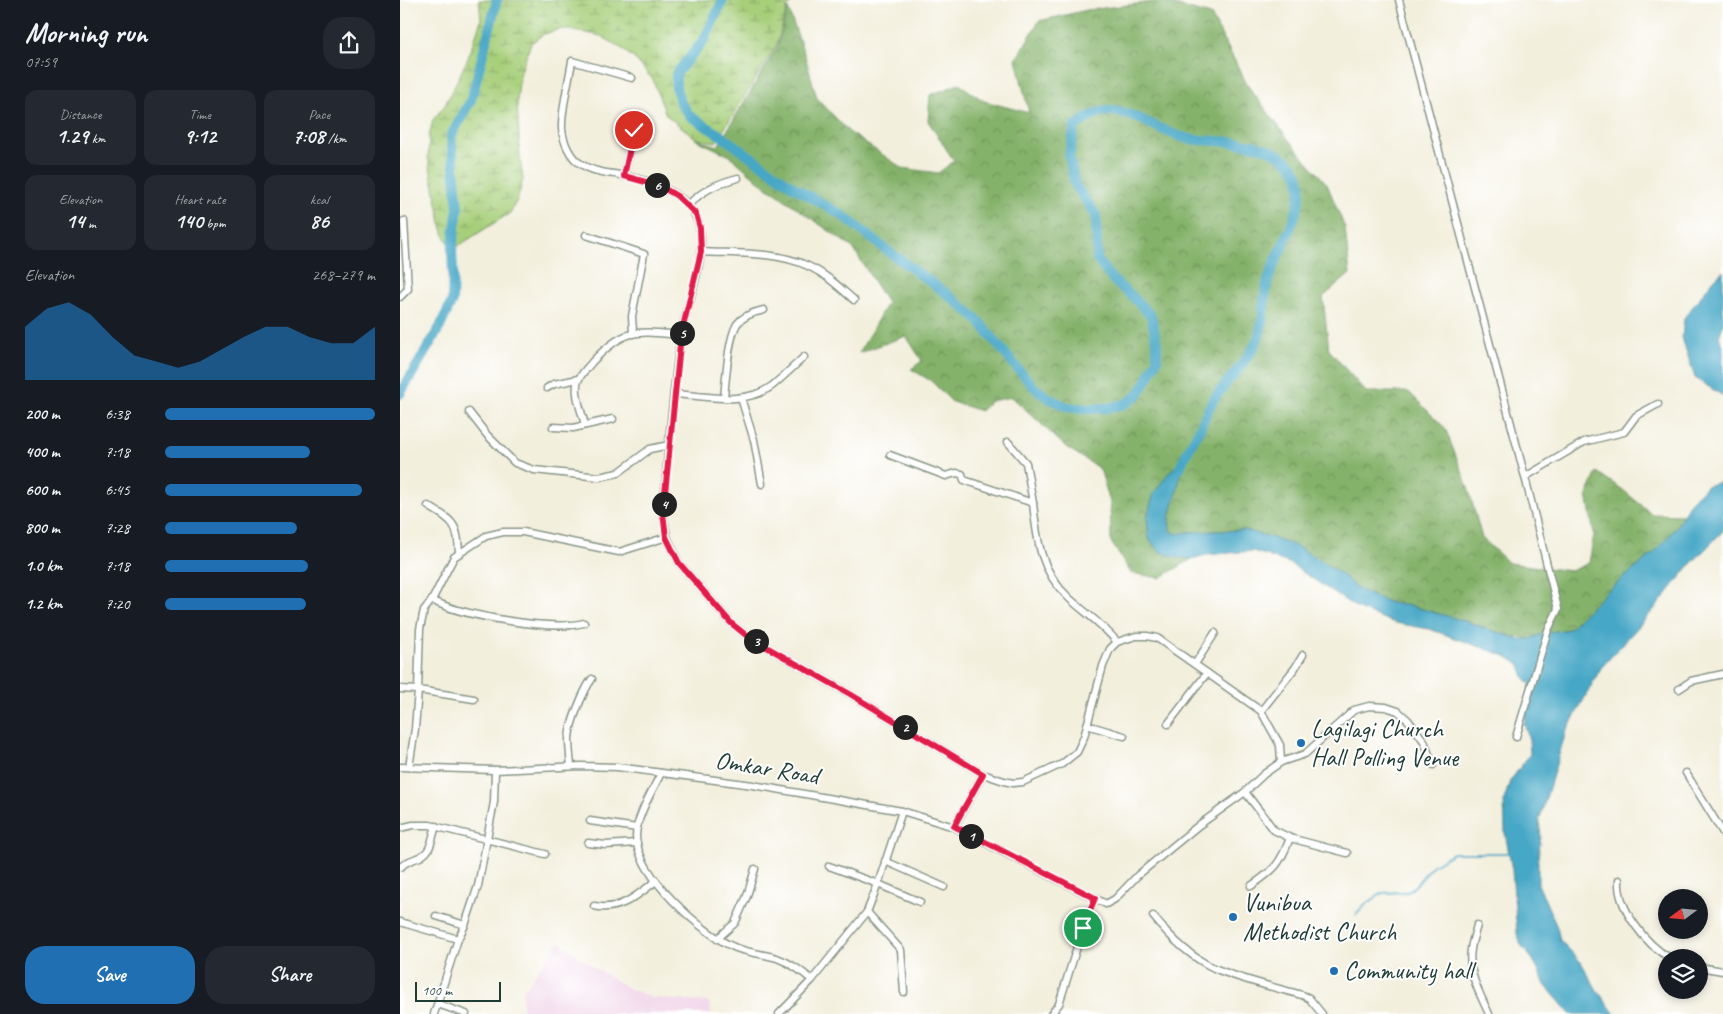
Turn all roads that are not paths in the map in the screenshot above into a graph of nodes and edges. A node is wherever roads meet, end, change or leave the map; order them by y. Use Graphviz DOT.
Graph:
graph roads {
  1 [pos="1399,0"];
  2 [pos="632,78"];
  3 [pos="634,130"];
  4 [pos="624,176"];
  5 [pos="738,178"];
  6 [pos="688,205"];
  7 [pos="404,221"];
  8 [pos="586,235"];
  9 [pos="701,252"];
  10 [pos="400,297"];
  11 [pos="854,300"];
  12 [pos="764,310"];
  13 [pos="633,332"];
  14 [pos="681,335"];
  15 [pos="804,357"];
  16 [pos="578,379"];
  17 [pos="547,388"];
  18 [pos="675,394"];
  19 [pos="724,397"];
  20 [pos="741,398"];
  21 [pos="1658,404"];
  22 [pos="469,412"];
  23 [pos="613,419"];
  24 [pos="585,425"];
  25 [pos="553,427"];
  26 [pos="1008,442"];
  27 [pos="669,445"];
  28 [pos="890,455"];
  29 [pos="1525,477"];
  30 [pos="762,484"];
  31 [pos="1033,504"];
  32 [pos="428,506"];
  33 [pos="666,537"];
  34 [pos="459,553"];
  35 [pos="432,600"];
  36 [pos="584,623"];
  37 [pos="1215,633"];
  38 [pos="1117,642"];
  39 [pos="1303,655"];
  40 [pos="1195,664"];
  41 [pos="1208,673"];
  42 [pos="1723,674"];
  43 [pos="592,679"];
  44 [pos="400,689"];
  45 [pos="1679,689"];
  46 [pos="418,690"];
  47 [pos="474,699"];
  48 [pos="1261,711"];
  49 [pos="1168,724"];
  50 [pos="1087,725"];
  51 [pos="1124,736"];
  52 [pos="1516,737"];
  53 [pos="1281,762"];
  54 [pos="1433,764"];
  55 [pos="571,766"];
  56 [pos="400,767"];
  57 [pos="409,767"];
  58 [pos="495,770"];
  59 [pos="661,773"];
  60 [pos="1686,773"];
  61 [pos="983,774"];
  62 [pos="1245,792"];
  63 [pos="902,811"];
  64 [pos="590,821"];
  65 [pos="436,826"];
  66 [pos="954,826"];
  67 [pos="400,828"];
  68 [pos="637,828"];
  69 [pos="1723,833"];
  70 [pos="1290,838"];
  71 [pos="488,839"];
  72 [pos="636,842"];
  73 [pos="588,843"];
  74 [pos="1347,853"];
  75 [pos="545,854"];
  76 [pos="885,860"];
  77 [pos="829,866"];
  78 [pos="401,867"];
  79 [pos="755,869"];
  80 [pos="1619,880"];
  81 [pos="656,881"];
  82 [pos="878,884"];
  83 [pos="1251,886"];
  84 [pos="944,887"];
  85 [pos="1095,898"];
  86 [pos="920,902"];
  87 [pos="594,906"];
  88 [pos="867,912"];
  89 [pos="436,916"];
  90 [pos="1153,916"];
  91 [pos="400,922"];
  92 [pos="465,925"];
  93 [pos="1477,925"];
  94 [pos="458,939"];
  95 [pos="717,939"];
  96 [pos="1658,949"];
  97 [pos="1708,968"];
  98 [pos="1723,971"];
  99 [pos="812,980"];
  100 [pos="904,992"];
  101 [pos="438,1004"];
  102 [pos="434,1014"];
  103 [pos="466,1014"];
  104 [pos="780,1014"];
  105 [pos="1051,1014"];
  106 [pos="1322,1014"];
  107 [pos="1489,1014"];
  1 -- 29 [label="street"];
  2 -- 4 [label="street"];
  3 -- 4 [label="street"];
  4 -- 6 [label="street"];
  5 -- 6 [label="street"];
  6 -- 9 [label="street"];
  7 -- 10 [label="street"];
  8 -- 13 [label="street"];
  9 -- 11 [label="street"];
  9 -- 14 [label="street"];
  12 -- 19 [label="street"];
  13 -- 14 [label="street"];
  13 -- 16 [label="street"];
  14 -- 18 [label="street"];
  15 -- 20 [label="street"];
  16 -- 17 [label="street"];
  16 -- 24 [label="street"];
  18 -- 19 [label="street"];
  18 -- 27 [label="street"];
  19 -- 20 [label="street"];
  20 -- 30 [label="street"];
  21 -- 29 [label="street"];
  22 -- 27 [label="street"];
  23 -- 24 [label="street"];
  24 -- 25 [label="street"];
  26 -- 31 [label="street"];
  27 -- 33 [label="street"];
  28 -- 31 [label="street"];
  29 -- 52 [label="street"];
  31 -- 38 [label="street"];
  32 -- 34 [label="street"];
  33 -- 34 [label="street"];
  33 -- 61 [label="street"];
  34 -- 35 [label="street"];
  35 -- 36 [label="street"];
  35 -- 46 [label="street"];
  37 -- 40 [label="street"];
  38 -- 40 [label="street"];
  38 -- 50 [label="street"];
  39 -- 48 [label="street"];
  40 -- 41 [label="street"];
  41 -- 48 [label="street"];
  41 -- 49 [label="street"];
  42 -- 45 [label="street"];
  43 -- 55 [label="street"];
  44 -- 46 [label="street"];
  46 -- 47 [label="street"];
  46 -- 57 [label="street"];
  48 -- 53 [label="street"];
  50 -- 51 [label="street"];
  50 -- 61 [label="street"];
  53 -- 54 [label="street"];
  53 -- 62 [label="street"];
  55 -- 58 [label="street, Omkar Road"];
  55 -- 59 [label="street, Omkar Road"];
  56 -- 57 [label="street, Omkar Road"];
  57 -- 58 [label="street, Omkar Road"];
  58 -- 71 [label="street"];
  59 -- 63 [label="street, Omkar Road"];
  59 -- 68 [label="street"];
  60 -- 69 [label="street"];
  61 -- 66 [label="street"];
  62 -- 70 [label="street"];
  62 -- 85 [label="street, Omkar Road"];
  63 -- 66 [label="street, Omkar Road"];
  63 -- 76 [label="street"];
  64 -- 68 [label="street"];
  65 -- 67 [label="street"];
  65 -- 71 [label="street"];
  65 -- 78 [label="street"];
  66 -- 85 [label="street, Omkar Road"];
  68 -- 72 [label="street"];
  70 -- 74 [label="street"];
  70 -- 83 [label="street"];
  71 -- 75 [label="street"];
  71 -- 92 [label="street"];
  72 -- 73 [label="street"];
  72 -- 81 [label="street"];
  76 -- 82 [label="street"];
  76 -- 84 [label="street"];
  77 -- 82 [label="street"];
  79 -- 95 [label="street"];
  80 -- 96 [label="street"];
  81 -- 87 [label="street"];
  81 -- 95 [label="street"];
  82 -- 86 [label="street"];
  82 -- 88 [label="street"];
  85 -- 105 [label="street"];
  88 -- 99 [label="street"];
  88 -- 100 [label="street"];
  89 -- 92 [label="street"];
  90 -- 106 [label="street"];
  91 -- 94 [label="street"];
  92 -- 94 [label="street"];
  93 -- 107 [label="street"];
  94 -- 101 [label="street"];
  95 -- 99 [label="street"];
  97 -- 98 [label="street"];
  99 -- 104 [label="street"];
  101 -- 102 [label="street"];
  101 -- 103 [label="street"];
}
